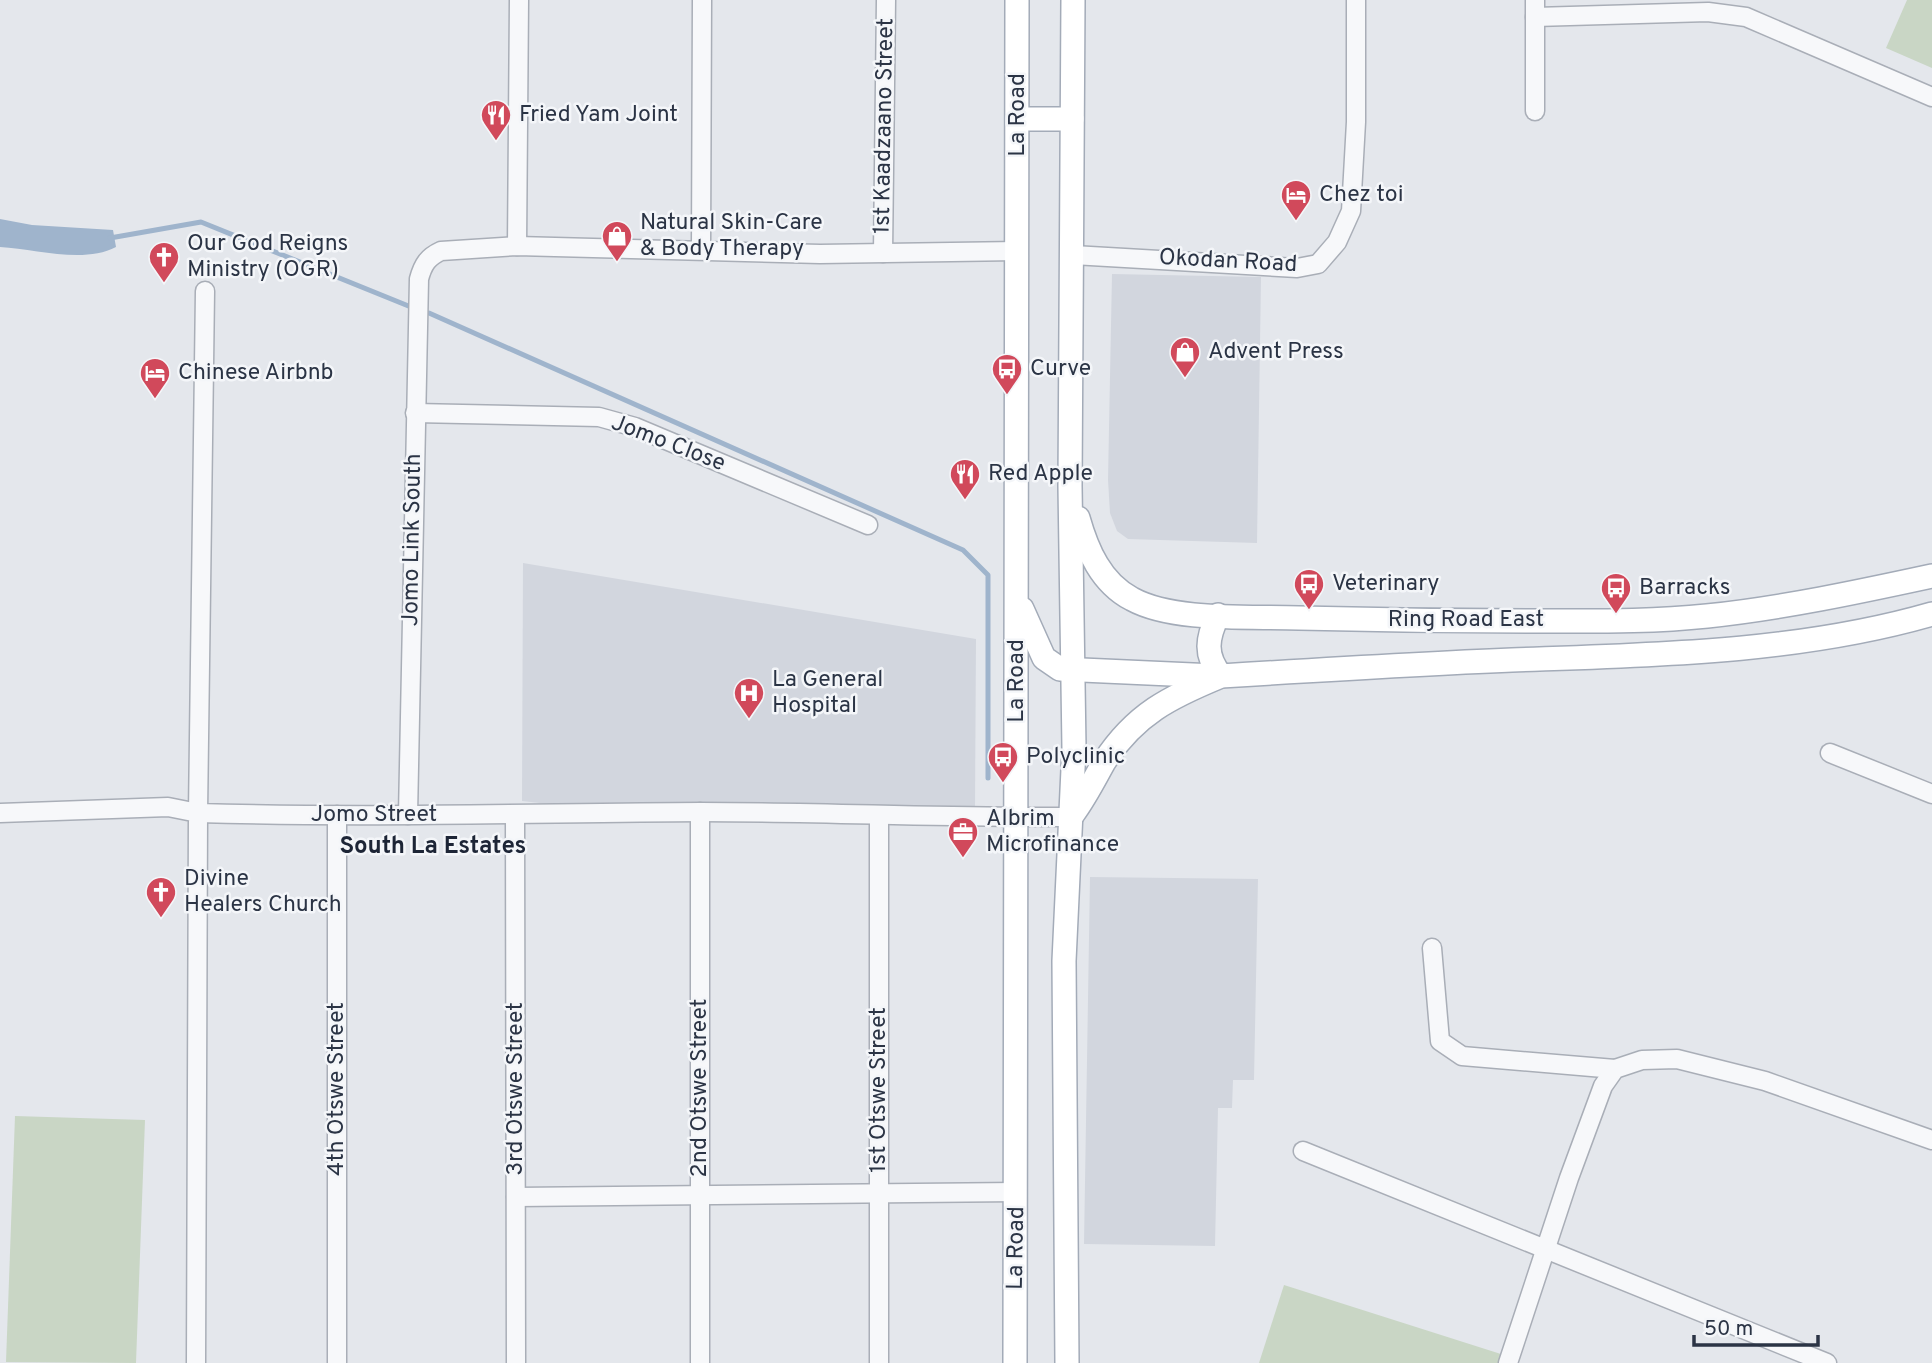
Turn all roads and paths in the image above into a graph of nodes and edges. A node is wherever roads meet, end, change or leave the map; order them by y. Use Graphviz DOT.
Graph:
graph roads {
  1 [pos="519,0"];
  2 [pos="702,0"];
  3 [pos="886,0"];
  4 [pos="1017,0"];
  5 [pos="1073,0"];
  6 [pos="1356,0"];
  7 [pos="1535,9"];
  8 [pos="1932,97"];
  9 [pos="1535,111"];
  10 [pos="1019,119"];
  11 [pos="1072,119"];
  12 [pos="517,246"];
  13 [pos="701,250"];
  14 [pos="1017,251"];
  15 [pos="883,253"];
  16 [pos="1073,255"];
  17 [pos="205,291"];
  18 [pos="415,414"];
  19 [pos="1070,486"];
  20 [pos="868,525"];
  21 [pos="1932,576"];
  22 [pos="1017,593"];
  23 [pos="1932,614"];
  24 [pos="1218,615"];
  25 [pos="1073,668"];
  26 [pos="1221,676"];
  27 [pos="1830,753"];
  28 [pos="1932,794"];
  29 [pos="700,812"];
  30 [pos="0,813"];
  31 [pos="198,813"];
  32 [pos="337,815"];
  33 [pos="408,815"];
  34 [pos="515,816"];
  35 [pos="879,817"];
  36 [pos="1016,817"];
  37 [pos="1072,817"];
  38 [pos="1432,947"];
  39 [pos="1615,1069"];
  40 [pos="1932,1140"];
  41 [pos="1303,1151"];
  42 [pos="1017,1192"];
  43 [pos="879,1194"];
  44 [pos="701,1195"];
  45 [pos="516,1197"];
  46 [pos="1549,1248"];
  47 [pos="196,1363"];
  48 [pos="337,1363"];
  49 [pos="516,1363"];
  50 [pos="700,1363"];
  51 [pos="879,1363"];
  52 [pos="1015,1363"];
  53 [pos="1067,1363"];
  54 [pos="1508,1363"];
  55 [pos="1827,1363"];
  1 -- 12 [label="street"];
  2 -- 13 [label="street"];
  3 -- 15 [label="street, 1st Kaadzaano Street"];
  4 -- 10 [label="main road, La Road"];
  5 -- 11 [label="main road"];
  6 -- 16 [label="street, Okodan Road"];
  7 -- 8 [label="street"];
  7 -- 9 [label="street"];
  10 -- 11 [label="main road"];
  10 -- 14 [label="main road, La Road"];
  11 -- 16 [label="main road"];
  12 -- 13 [label="street"];
  12 -- 18 [label="street, Jomo Link South"];
  13 -- 15 [label="street"];
  14 -- 15 [label="street"];
  14 -- 22 [label="main road, La Road"];
  16 -- 19 [label="main road"];
  17 -- 31 [label="street"];
  18 -- 20 [label="street, Jomo Close"];
  18 -- 33 [label="street, Jomo Link South"];
  19 -- 24 [label="main road, Ring Road East"];
  19 -- 25 [label="main road"];
  21 -- 24 [label="main road, Ring Road East"];
  22 -- 25 [label="main road"];
  22 -- 36 [label="main road, La Road"];
  23 -- 26 [label="main road, Ring Road East"];
  24 -- 26 [label="main road"];
  25 -- 26 [label="main road"];
  25 -- 37 [label="main road"];
  26 -- 37 [label="main road, Ring Road East"];
  27 -- 28 [label="street"];
  29 -- 34 [label="street, Jomo Street"];
  29 -- 35 [label="street, Jomo Street"];
  29 -- 44 [label="street, 2nd Otswe Street"];
  30 -- 31 [label="street, Jomo Street"];
  31 -- 32 [label="street, Jomo Street"];
  31 -- 47 [label="street"];
  32 -- 33 [label="street, Jomo Street"];
  32 -- 48 [label="street, 4th Otswe Street"];
  33 -- 34 [label="street, Jomo Street"];
  34 -- 45 [label="street, 3rd Otswe Street"];
  35 -- 36 [label="street, Jomo Street"];
  35 -- 43 [label="street, 1st Otswe Street"];
  36 -- 37 [label="street, Jomo Street"];
  36 -- 42 [label="main road, La Road"];
  37 -- 53 [label="main road"];
  38 -- 39 [label="street"];
  39 -- 40 [label="street"];
  39 -- 46 [label="street"];
  41 -- 46 [label="street"];
  42 -- 43 [label="street"];
  42 -- 52 [label="main road, La Road"];
  43 -- 44 [label="street"];
  43 -- 51 [label="street, 1st Otswe Street"];
  44 -- 45 [label="street"];
  44 -- 50 [label="street, 2nd Otswe Street"];
  45 -- 49 [label="street, 3rd Otswe Street"];
  46 -- 54 [label="street"];
  46 -- 55 [label="street"];
}
